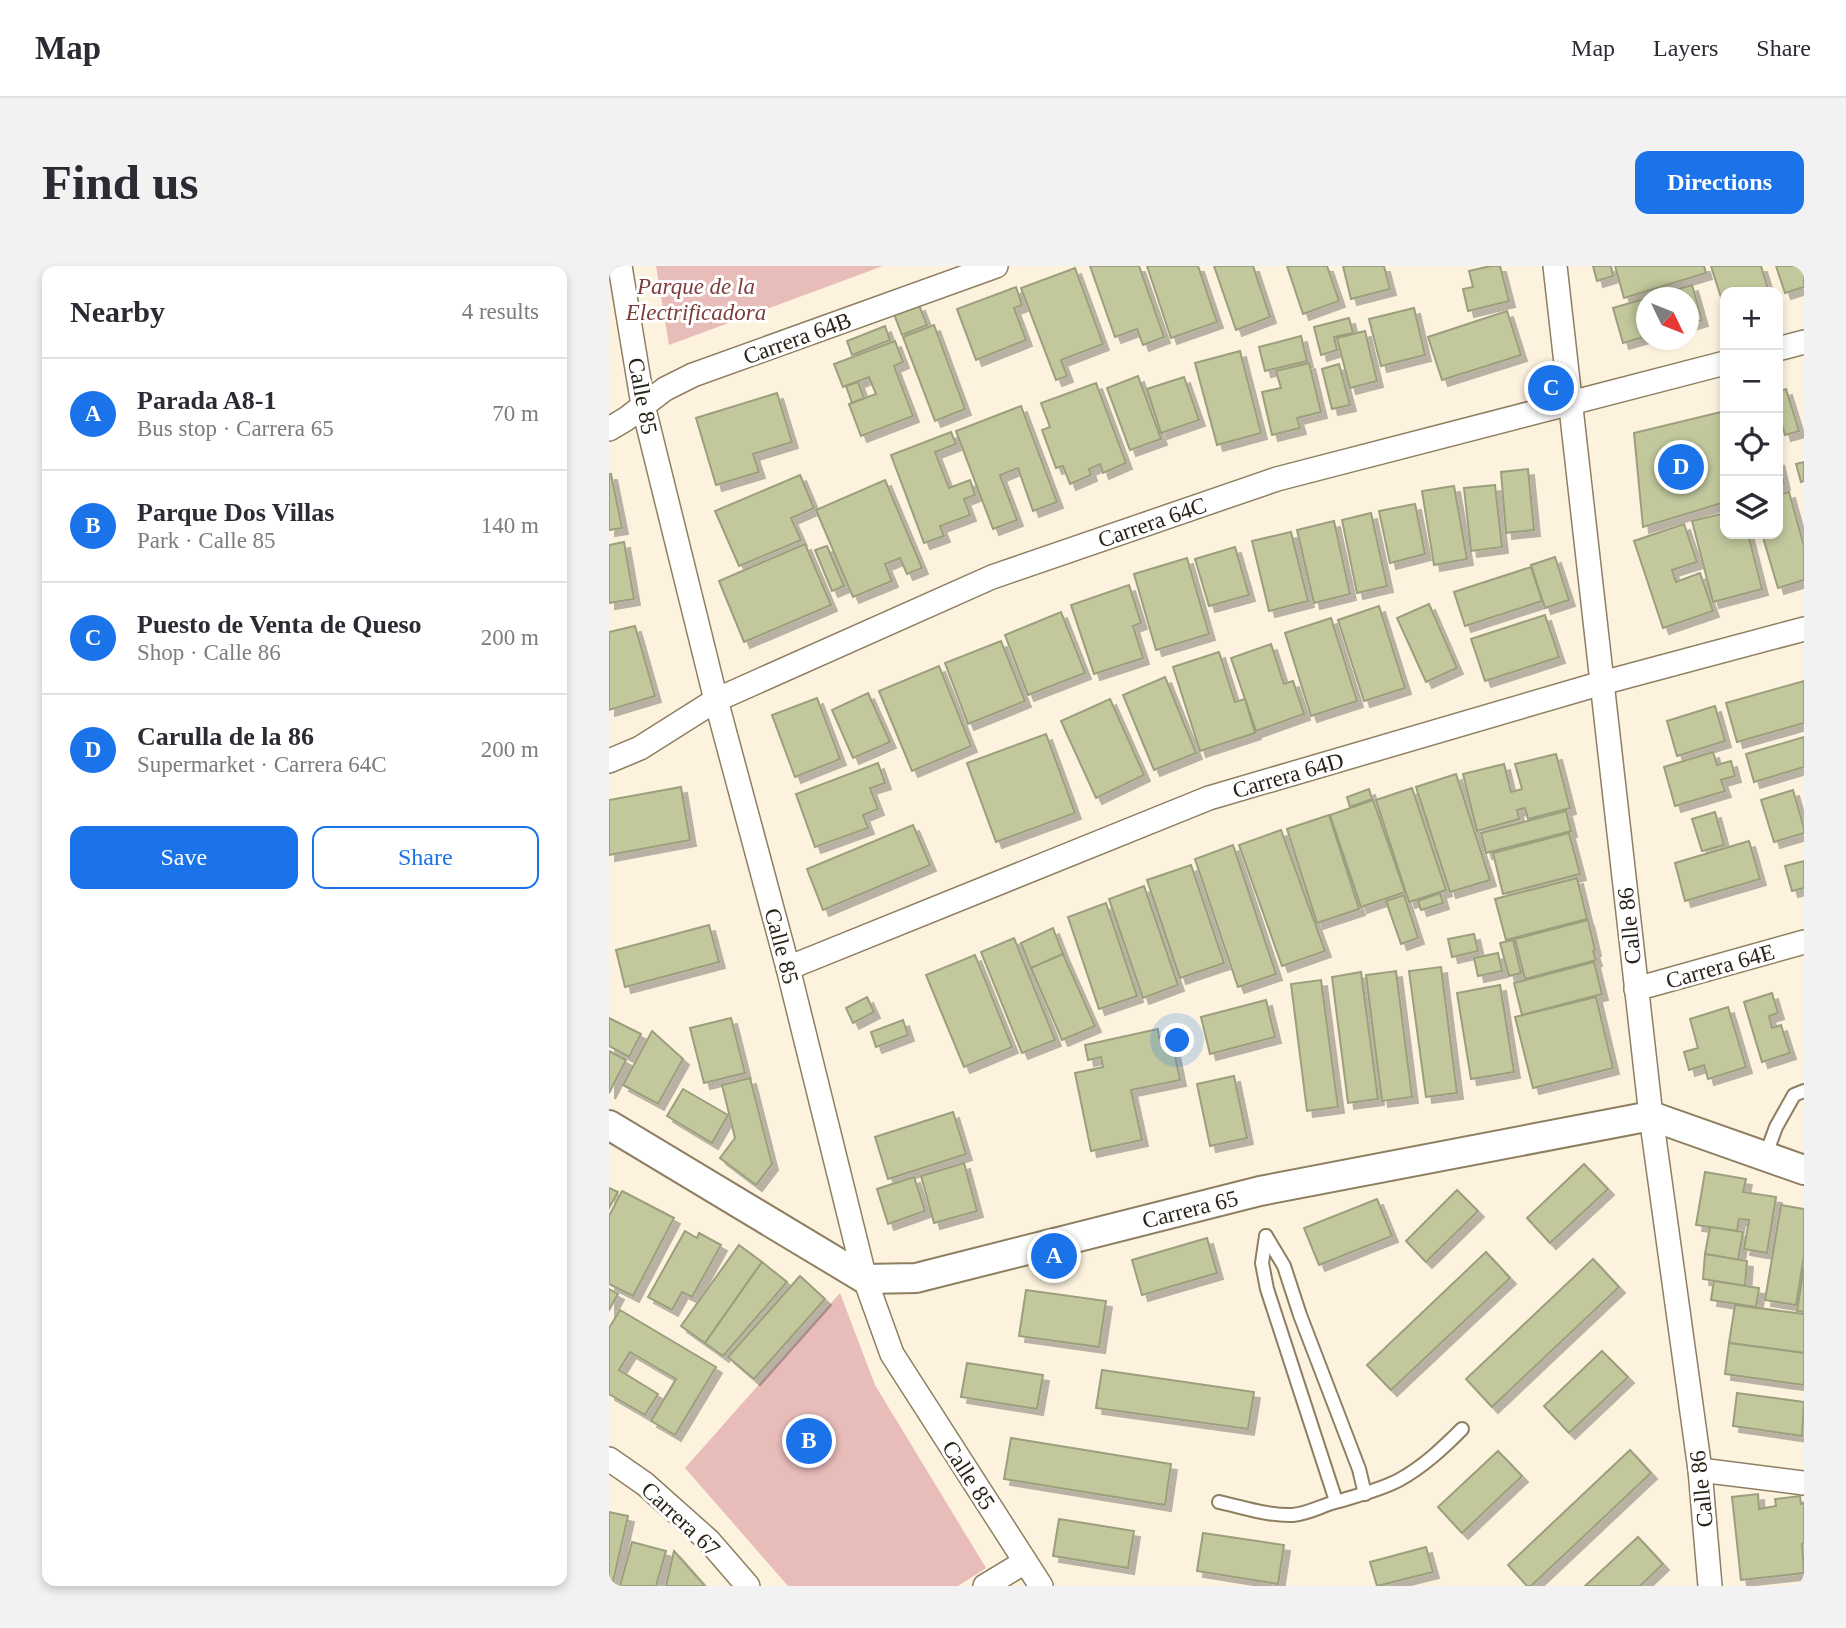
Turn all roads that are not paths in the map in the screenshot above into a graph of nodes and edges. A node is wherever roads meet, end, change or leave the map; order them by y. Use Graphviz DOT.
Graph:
graph roads {
  1 [pos="620,266"];
  2 [pos="996,266"];
  3 [pos="1555,266"];
  4 [pos="1804,342"];
  5 [pos="1783,348"];
  6 [pos="1720,364"];
  7 [pos="1571,404"];
  8 [pos="643,405"];
  9 [pos="609,429"];
  10 [pos="1804,629"];
  11 [pos="1602,683"];
  12 [pos="716,699"];
  13 [pos="609,761"];
  14 [pos="1804,942"];
  15 [pos="788,968"];
  16 [pos="1636,989"];
  17 [pos="1804,1091"];
  18 [pos="1651,1116"];
  19 [pos="609,1125"];
  20 [pos="1764,1157"];
  21 [pos="1804,1170"];
  22 [pos="865,1279"];
  23 [pos="1462,1429"];
  24 [pos="609,1460"];
  25 [pos="1700,1471"];
  26 [pos="1804,1483"];
  27 [pos="1366,1494"];
  28 [pos="1336,1501"];
  29 [pos="1219,1502"];
  30 [pos="1025,1562"];
  31 [pos="748,1586"];
  32 [pos="985,1586"];
  33 [pos="1041,1586"];
  34 [pos="1710,1586"];
  1 -- 8 [label="street, Calle 85"];
  2 -- 8 [label="street, Carrera 64B"];
  3 -- 7 [label="street, Calle 86"];
  4 -- 5 [label="street"];
  6 -- 7 [label="street, Carrera 64C"];
  7 -- 11 [label="street, Calle 86"];
  7 -- 12 [label="street, Carrera 64C"];
  8 -- 9 [label="street, Carrera 64B"];
  8 -- 12 [label="street, Calle 85"];
  10 -- 11 [label="street, Carrera 64D"];
  11 -- 15 [label="street, Carrera 64D"];
  11 -- 16 [label="street, Calle 86"];
  12 -- 13 [label="street, Carrera 64C"];
  12 -- 15 [label="street, Calle 85"];
  14 -- 16 [label="street, Carrera 64E"];
  15 -- 22 [label="street, Calle 85"];
  16 -- 18 [label="street, Calle 86"];
  17 -- 20 [label="lane"];
  18 -- 20 [label="street"];
  18 -- 22 [label="street, Carrera 65"];
  18 -- 25 [label="street, Calle 86"];
  19 -- 22 [label="street"];
  20 -- 21 [label="street"];
  22 -- 30 [label="street, Calle 85"];
  23 -- 27 [label="lane"];
  24 -- 31 [label="street, Carrera 67"];
  25 -- 26 [label="street"];
  25 -- 34 [label="street, Calle 86"];
  27 -- 28 [label="lane"];
  27 -- 28 [label="lane"];
  28 -- 29 [label="lane"];
  30 -- 32 [label="street"];
  30 -- 33 [label="street, Calle 85"];
}
